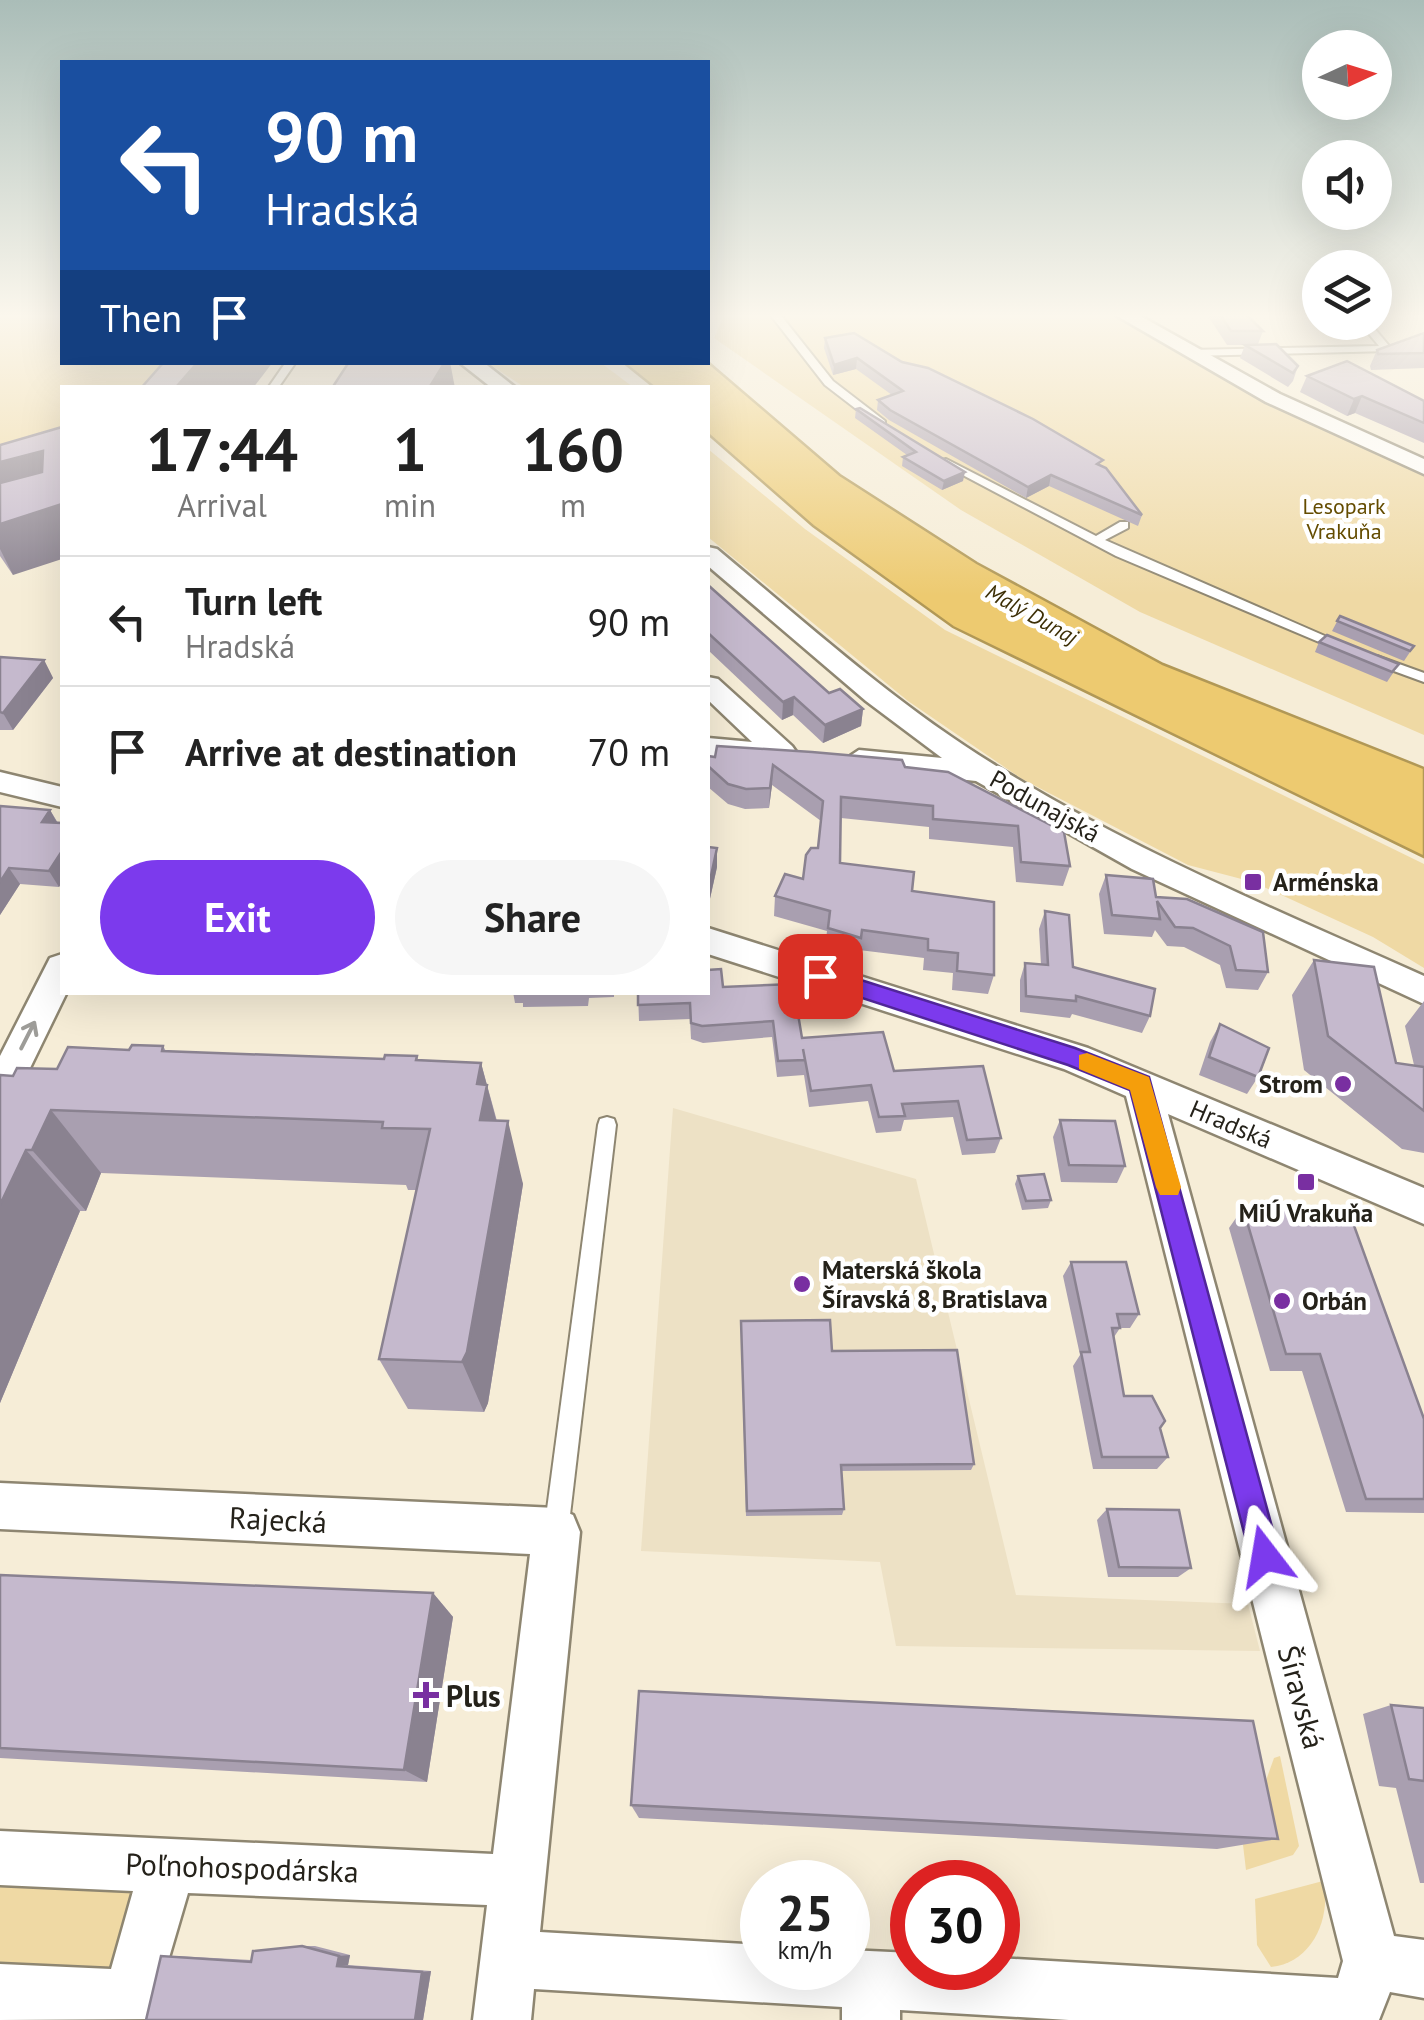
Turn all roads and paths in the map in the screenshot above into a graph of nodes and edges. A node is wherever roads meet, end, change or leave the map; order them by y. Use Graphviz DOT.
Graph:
graph roads {
  1 [pos="861,407"];
  2 [pos="1293,407"];
  3 [pos="898,434"];
  4 [pos="929,452"];
  5 [pos="1424,467"];
  6 [pos="1124,525"];
  7 [pos="1096,541"];
  8 [pos="710,556"];
  9 [pos="1353,650"];
  10 [pos="1371,657"];
  11 [pos="1424,678"];
  12 [pos="710,686"];
  13 [pos="710,747"];
  14 [pos="782,753"];
  15 [pos="982,771"];
  16 [pos="0,782"];
  17 [pos="53,794"];
  18 [pos="710,942"];
  19 [pos="60,971"];
  20 [pos="1424,990"];
  21 [pos="1140,1084"];
  22 [pos="0,1092"];
  23 [pos="607,1125"];
  24 [pos="1356,1175"];
  25 [pos="1424,1189"];
  26 [pos="1424,1206"];
  27 [pos="0,1506"];
  28 [pos="556,1532"];
  29 [pos="0,1858"];
  30 [pos="168,1865"];
  31 [pos="485,1878"];
  32 [pos="511,1959"];
  33 [pos="1398,1966"];
  34 [pos="0,1993"];
  35 [pos="870,2001"];
  36 [pos="502,2020"];
  1 -- 3 [label="lane"];
  2 -- 5 [label="street"];
  4 -- 7 [label="lane"];
  6 -- 7 [label="lane"];
  7 -- 9 [label="lane"];
  8 -- 15 [label="street, Podunajská"];
  10 -- 11 [label="lane"];
  12 -- 14 [label="street"];
  13 -- 14 [label="street"];
  14 -- 15 [label="street"];
  15 -- 20 [label="street, Podunajská"];
  16 -- 17 [label="street"];
  18 -- 21 [label="street, Hradská"];
  22 -- 19 [label="street, one-way"];
  21 -- 24 [label="street, Hradská"];
  21 -- 33 [label="street, Šíravská"];
  23 -- 28 [label="lane"];
  24 -- 25 [label="street, Hradská"];
  24 -- 26 [label="street, Hradská"];
  27 -- 28 [label="street, Rajecká"];
  28 -- 32 [label="street"];
  29 -- 30 [label="street, Poľnohospodárska"];
  30 -- 31 [label="street, Poľnohospodárska"];
  30 -- 34 [label="street"];
  32 -- 35 [label="street"];
  32 -- 36 [label="street"];
  33 -- 35 [label="street"];
}
